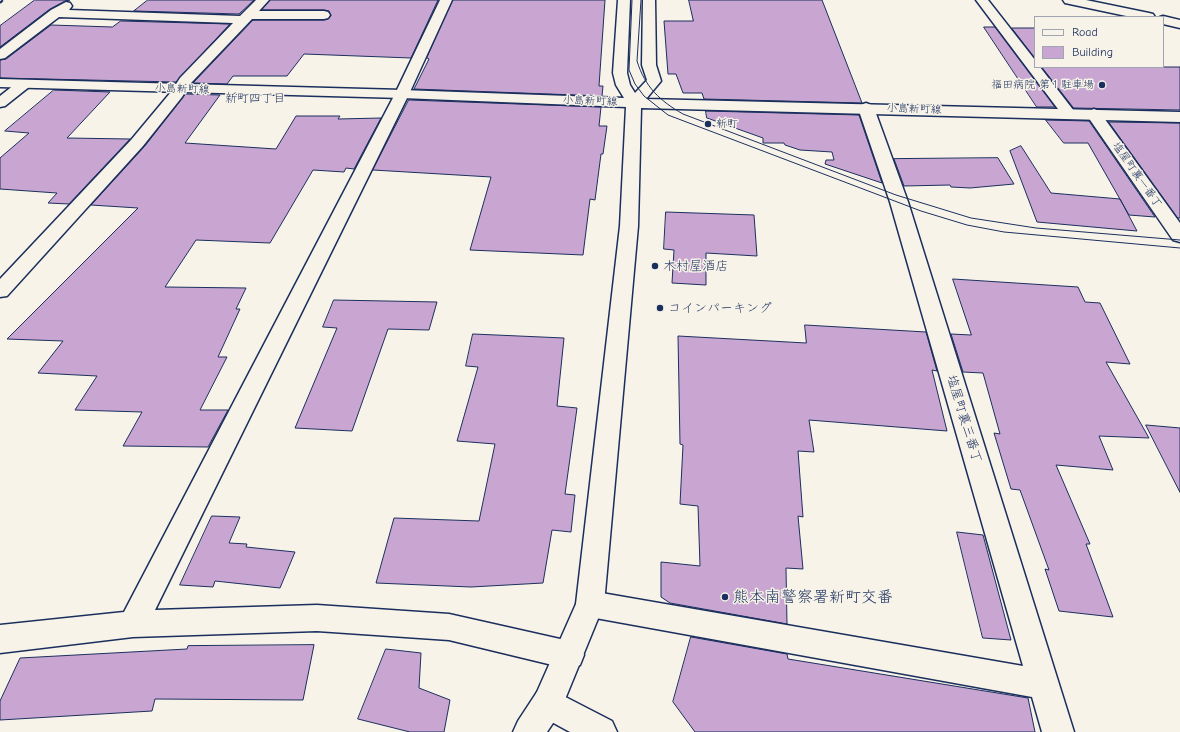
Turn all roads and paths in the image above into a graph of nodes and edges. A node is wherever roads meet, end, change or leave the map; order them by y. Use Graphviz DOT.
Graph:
graph roads {
  1 [pos="74,0"];
  2 [pos="263,0"];
  3 [pos="446,0"];
  4 [pos="624,0"];
  5 [pos="649,0"];
  6 [pos="982,0"];
  7 [pos="1068,0"];
  8 [pos="55,14"];
  9 [pos="324,15"];
  10 [pos="1144,16"];
  11 [pos="246,17"];
  12 [pos="1164,20"];
  13 [pos="1180,24"];
  14 [pos="0,55"];
  15 [pos="0,83"];
  16 [pos="24,84"];
  17 [pos="181,89"];
  18 [pos="402,94"];
  19 [pos="0,103"];
  20 [pos="634,103"];
  21 [pos="866,108"];
  22 [pos="1069,114"];
  23 [pos="1094,114"];
  24 [pos="1180,116"];
  25 [pos="1180,236"];
  26 [pos="0,291"];
  27 [pos="590,604"];
  28 [pos="133,624"];
  29 [pos="0,639"];
  30 [pos="569,655"];
  31 [pos="1044,684"];
  32 [pos="548,703"];
  33 [pos="529,732"];
  34 [pos="601,732"];
  35 [pos="1058,732"];
  1 -- 8 [label="street"];
  2 -- 11 [label="street"];
  3 -- 18 [label="street"];
  4 -- 20 [label="street"];
  5 -- 20 [label="street"];
  6 -- 22 [label="street"];
  7 -- 10 [label="street"];
  8 -- 11 [label="street"];
  8 -- 14 [label="street"];
  9 -- 11 [label="street"];
  11 -- 17 [label="street"];
  12 -- 13 [label="street"];
  15 -- 16 [label="street, 小島新町線"];
  16 -- 17 [label="street, 小島新町線"];
  16 -- 19 [label="street"];
  17 -- 18 [label="street, 小島新町線"];
  17 -- 26 [label="street"];
  18 -- 20 [label="street, 小島新町線"];
  18 -- 28 [label="street"];
  20 -- 21 [label="street, 小島新町線"];
  20 -- 27 [label="street"];
  21 -- 22 [label="street, 小島新町線"];
  21 -- 31 [label="street, 塩屋町裏三番丁"];
  22 -- 23 [label="street, 小島新町線"];
  23 -- 24 [label="street, 小島新町線"];
  23 -- 25 [label="street, 塩屋町裏一番丁"];
  27 -- 30 [label="street"];
  27 -- 31 [label="street"];
  28 -- 29 [label="street"];
  28 -- 30 [label="street"];
  30 -- 32 [label="street"];
  31 -- 35 [label="street, 塩屋町裏三番丁"];
  32 -- 33 [label="street"];
  32 -- 34 [label="street"];
}
